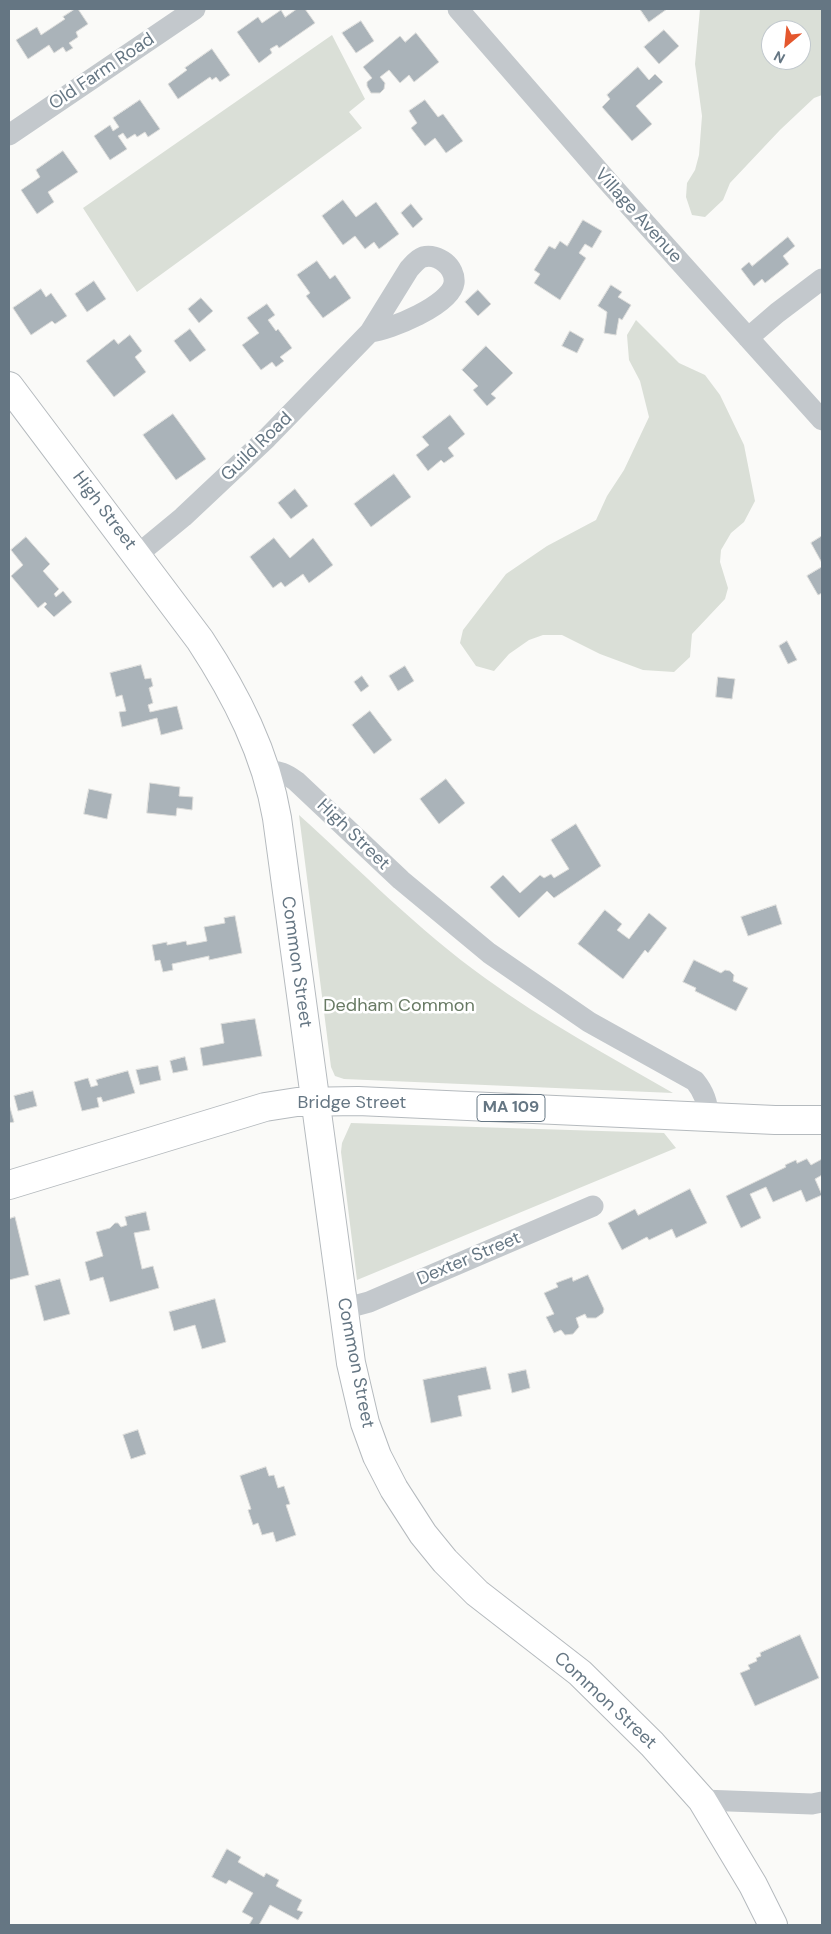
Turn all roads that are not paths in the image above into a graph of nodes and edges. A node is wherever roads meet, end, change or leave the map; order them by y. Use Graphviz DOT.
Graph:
graph roads {
  1 [pos="195,9"];
  2 [pos="458,9"];
  3 [pos="9,135"];
  4 [pos="822,279"];
  5 [pos="370,332"];
  6 [pos="748,338"];
  7 [pos="9,386"];
  8 [pos="822,420"];
  9 [pos="137,555"];
  10 [pos="267,772"];
  11 [pos="315,1101"];
  12 [pos="708,1116"];
  13 [pos="822,1120"];
  14 [pos="9,1186"];
  15 [pos="593,1206"];
  16 [pos="343,1309"];
  17 [pos="702,1800"];
  18 [pos="822,1802"];
  19 [pos="773,1925"];
  1 -- 3 [label="street, Old Farm Road"];
  2 -- 6 [label="street, Village Avenue"];
  4 -- 6 [label="street"];
  5 -- 9 [label="street, Guild Road"];
  6 -- 8 [label="street, Village Avenue"];
  7 -- 9 [label="main road, High Street"];
  9 -- 10 [label="main road, High Street"];
  10 -- 11 [label="main road, Common Street"];
  10 -- 12 [label="street, High Street"];
  11 -- 12 [label="main road, Bridge Street / MA 109"];
  11 -- 14 [label="main road, Bridge Street / MA 109"];
  11 -- 16 [label="main road, Common Street"];
  12 -- 13 [label="main road, MA 109"];
  15 -- 16 [label="street, Dexter Street"];
  16 -- 17 [label="main road, Common Street"];
  17 -- 18 [label="street"];
  17 -- 19 [label="main road, Common Street"];
}
